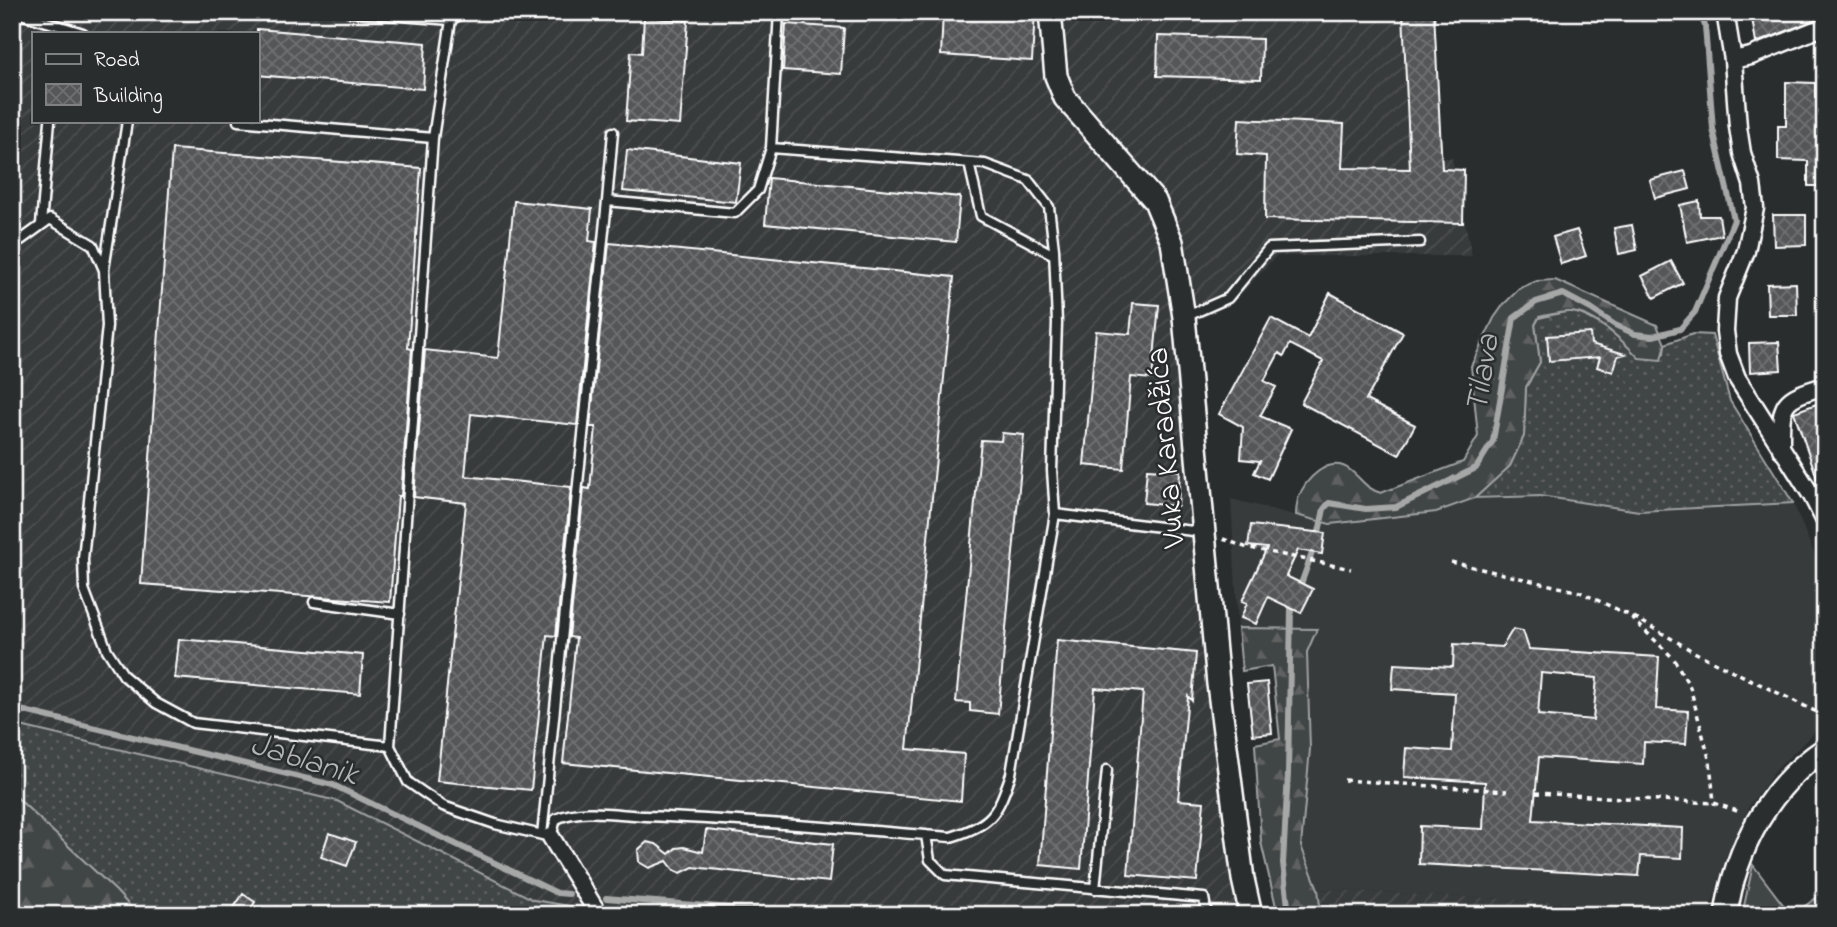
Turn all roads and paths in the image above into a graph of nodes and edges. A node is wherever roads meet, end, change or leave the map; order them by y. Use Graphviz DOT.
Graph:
graph roads {
  1 [pos="14,12"];
  2 [pos="350,12"];
  3 [pos="464,12"];
  4 [pos="779,12"];
  5 [pos="1050,12"];
  6 [pos="1725,12"];
  7 [pos="451,20"];
  8 [pos="1825,26"];
  9 [pos="58,29"];
  10 [pos="77,32"];
  11 [pos="1733,60"];
  12 [pos="50,122"];
  13 [pos="127,122"];
  14 [pos="249,122"];
  15 [pos="613,132"];
  16 [pos="433,138"];
  17 [pos="771,148"];
  18 [pos="969,163"];
  19 [pos="607,201"];
  20 [pos="41,224"];
  21 [pos="12,240"];
  22 [pos="1420,243"];
  23 [pos="1054,255"];
  24 [pos="104,271"];
  25 [pos="1184,317"];
  26 [pos="1825,386"];
  27 [pos="1781,449"];
  28 [pos="1055,514"];
  29 [pos="1825,522"];
  30 [pos="1204,532"];
  31 [pos="1451,562"];
  32 [pos="1351,569"];
  33 [pos="314,602"];
  34 [pos="400,614"];
  35 [pos="1629,615"];
  36 [pos="1825,716"];
  37 [pos="390,746"];
  38 [pos="1825,749"];
  39 [pos="1107,770"];
  40 [pos="1344,780"];
  41 [pos="1507,791"];
  42 [pos="1535,793"];
  43 [pos="1714,803"];
  44 [pos="1758,818"];
  45 [pos="926,835"];
  46 [pos="546,836"];
  47 [pos="1095,889"];
  48 [pos="599,915"];
  49 [pos="1207,915"];
  50 [pos="1251,915"];
  51 [pos="1726,915"];
  1 -- 9 [label="lane"];
  2 -- 7 [label="lane"];
  3 -- 7 [label="lane"];
  4 -- 17 [label="lane"];
  5 -- 25 [label="street, Vuka Karadžića"];
  6 -- 11 [label="street"];
  7 -- 16 [label="lane"];
  8 -- 11 [label="street"];
  9 -- 10 [label="lane"];
  11 -- 27 [label="street"];
  12 -- 20 [label="lane"];
  13 -- 24 [label="lane"];
  14 -- 16 [label="lane"];
  15 -- 19 [label="lane"];
  16 -- 34 [label="lane"];
  17 -- 18 [label="lane"];
  17 -- 19 [label="lane"];
  18 -- 23 [label="lane"];
  18 -- 23 [label="lane"];
  19 -- 46 [label="lane"];
  20 -- 21 [label="lane"];
  20 -- 24 [label="lane"];
  22 -- 25 [label="lane"];
  23 -- 28 [label="lane"];
  24 -- 37 [label="lane"];
  25 -- 30 [label="street, Vuka Karadžića"];
  26 -- 27 [label="street"];
  27 -- 29 [label="street"];
  28 -- 30 [label="lane"];
  28 -- 45 [label="lane"];
  30 -- 32 [label="path"];
  30 -- 50 [label="street, Vuka Karadžića"];
  31 -- 35 [label="path"];
  33 -- 34 [label="lane"];
  34 -- 37 [label="lane"];
  35 -- 36 [label="path"];
  35 -- 43 [label="path"];
  37 -- 46 [label="lane"];
  38 -- 44 [label="street"];
  39 -- 47 [label="lane"];
  40 -- 41 [label="path"];
  42 -- 43 [label="path"];
  43 -- 44 [label="path"];
  44 -- 51 [label="street"];
  45 -- 46 [label="lane"];
  45 -- 47 [label="lane"];
  46 -- 48 [label="street"];
  47 -- 49 [label="lane"];
}
